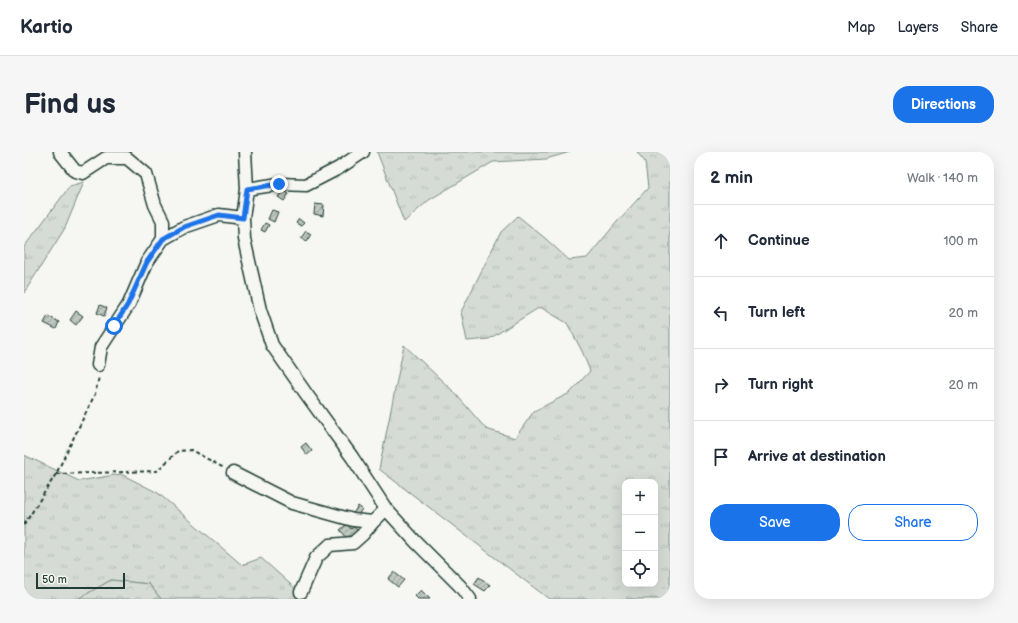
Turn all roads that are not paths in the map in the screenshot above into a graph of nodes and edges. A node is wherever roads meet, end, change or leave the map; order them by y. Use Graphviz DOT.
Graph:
graph roads {
  1 [pos="60,152"];
  2 [pos="245,152"];
  3 [pos="363,152"];
  4 [pos="247,189"];
  5 [pos="243,218"];
  6 [pos="163,239"];
  7 [pos="98,365"];
  8 [pos="233,473"];
  9 [pos="386,509"];
  10 [pos="372,522"];
  11 [pos="301,592"];
  12 [pos="470,599"];
  1 -- 6 [label="street"];
  2 -- 4 [label="street"];
  3 -- 4 [label="street"];
  4 -- 5 [label="street"];
  5 -- 6 [label="street"];
  5 -- 9 [label="street"];
  6 -- 7 [label="street"];
  8 -- 10 [label="street"];
  9 -- 10 [label="street"];
  9 -- 12 [label="street"];
  10 -- 11 [label="street"];
}
